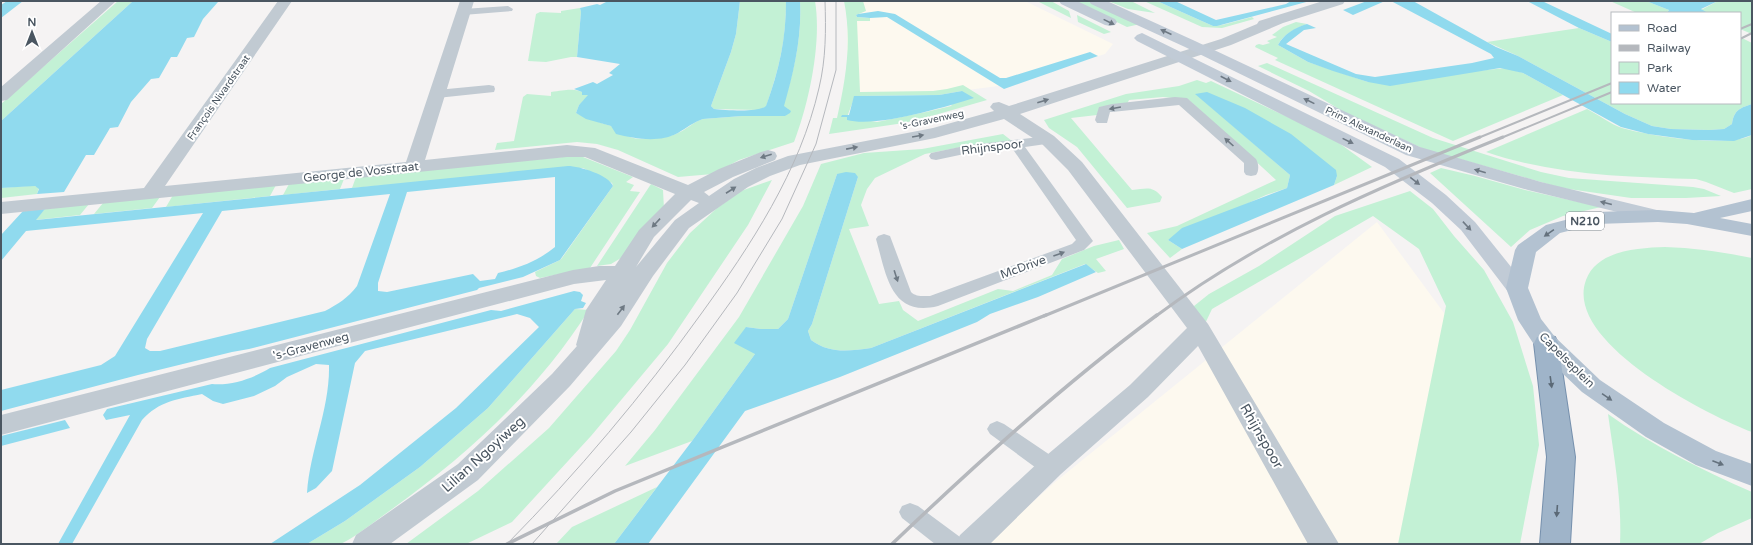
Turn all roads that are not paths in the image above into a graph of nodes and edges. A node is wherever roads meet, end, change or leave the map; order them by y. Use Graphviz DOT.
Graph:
graph roads {
  1 [pos="109,1"];
  2 [pos="285,1"];
  3 [pos="1066,1"];
  4 [pos="1096,1"];
  5 [pos="1338,1"];
  6 [pos="465,7"];
  7 [pos="508,8"];
  8 [pos="1186,50"];
  9 [pos="489,88"];
  10 [pos="437,94"];
  11 [pos="1,96"];
  12 [pos="1000,109"];
  13 [pos="1102,120"];
  14 [pos="1048,140"];
  15 [pos="1016,144"];
  16 [pos="936,156"];
  17 [pos="414,166"];
  18 [pos="1251,172"];
  19 [pos="689,192"];
  20 [pos="150,193"];
  21 [pos="711,203"];
  22 [pos="1752,206"];
  23 [pos="1,208"];
  24 [pos="1658,216"];
  25 [pos="1687,218"];
  26 [pos="1752,230"];
  27 [pos="884,239"];
  28 [pos="632,273"];
  29 [pos="1517,288"];
  30 [pos="1200,329"];
  31 [pos="1546,343"];
  32 [pos="1,425"];
  33 [pos="997,429"];
  34 [pos="1051,467"];
  35 [pos="1752,475"];
  36 [pos="910,512"];
  37 [pos="367,544"];
  38 [pos="952,544"];
  39 [pos="971,544"];
  40 [pos="1324,544"];
  41 [pos="1555,544"];
  1 -- 11 [label="street"];
  2 -- 20 [label="street, François Nivardstraat"];
  3 -- 8 [label="main road, Prins Alexanderlaan, one-way"];
  8 -- 4 [label="main road, Prins Alexanderlaan, one-way"];
  5 -- 8 [label="street, 's-Gravenweg"];
  6 -- 7 [label="lane"];
  6 -- 10 [label="street"];
  8 -- 12 [label="street, 's-Gravenweg"];
  24 -- 8 [label="main road, Prins Alexanderlaan, one-way"];
  8 -- 29 [label="main road, Prins Alexanderlaan, one-way"];
  9 -- 10 [label="lane"];
  10 -- 17 [label="street"];
  12 -- 14 [label="street, Rhijnspoor"];
  12 -- 19 [label="street, 's-Gravenweg, one-way"];
  21 -- 12 [label="street, 's-Gravenweg, one-way"];
  18 -- 13 [label="lane, one-way"];
  14 -- 15 [label="lane, Rhijnspoor"];
  14 -- 30 [label="street, Rhijnspoor"];
  15 -- 16 [label="lane, Rhijnspoor"];
  27 -- 15 [label="lane, McDrive, one-way"];
  17 -- 19 [label="street, George de Vosstraat"];
  17 -- 20 [label="street, George de Vosstraat"];
  19 -- 21 [label="street, George de Vosstraat"];
  19 -- 28 [label="street, 's-Gravenweg, one-way"];
  20 -- 23 [label="street, George de Vosstraat"];
  21 -- 28 [label="street, 's-Gravenweg"];
  22 -- 25 [label="main road"];
  24 -- 25 [label="main road, N210"];
  24 -- 29 [label="main road, N210, one-way"];
  25 -- 26 [label="main road, N210"];
  28 -- 32 [label="street, 's-Gravenweg"];
  28 -- 37 [label="street, Lilian Ngoyiweg"];
  29 -- 31 [label="main road, Capelseplein"];
  30 -- 34 [label="street"];
  30 -- 40 [label="street, Rhijnspoor"];
  31 -- 35 [label="main road, Capelseplein, one-way"];
  31 -- 41 [label="highway, one-way"];
  33 -- 34 [label="lane"];
  34 -- 39 [label="street"];
  36 -- 38 [label="lane"];
}
